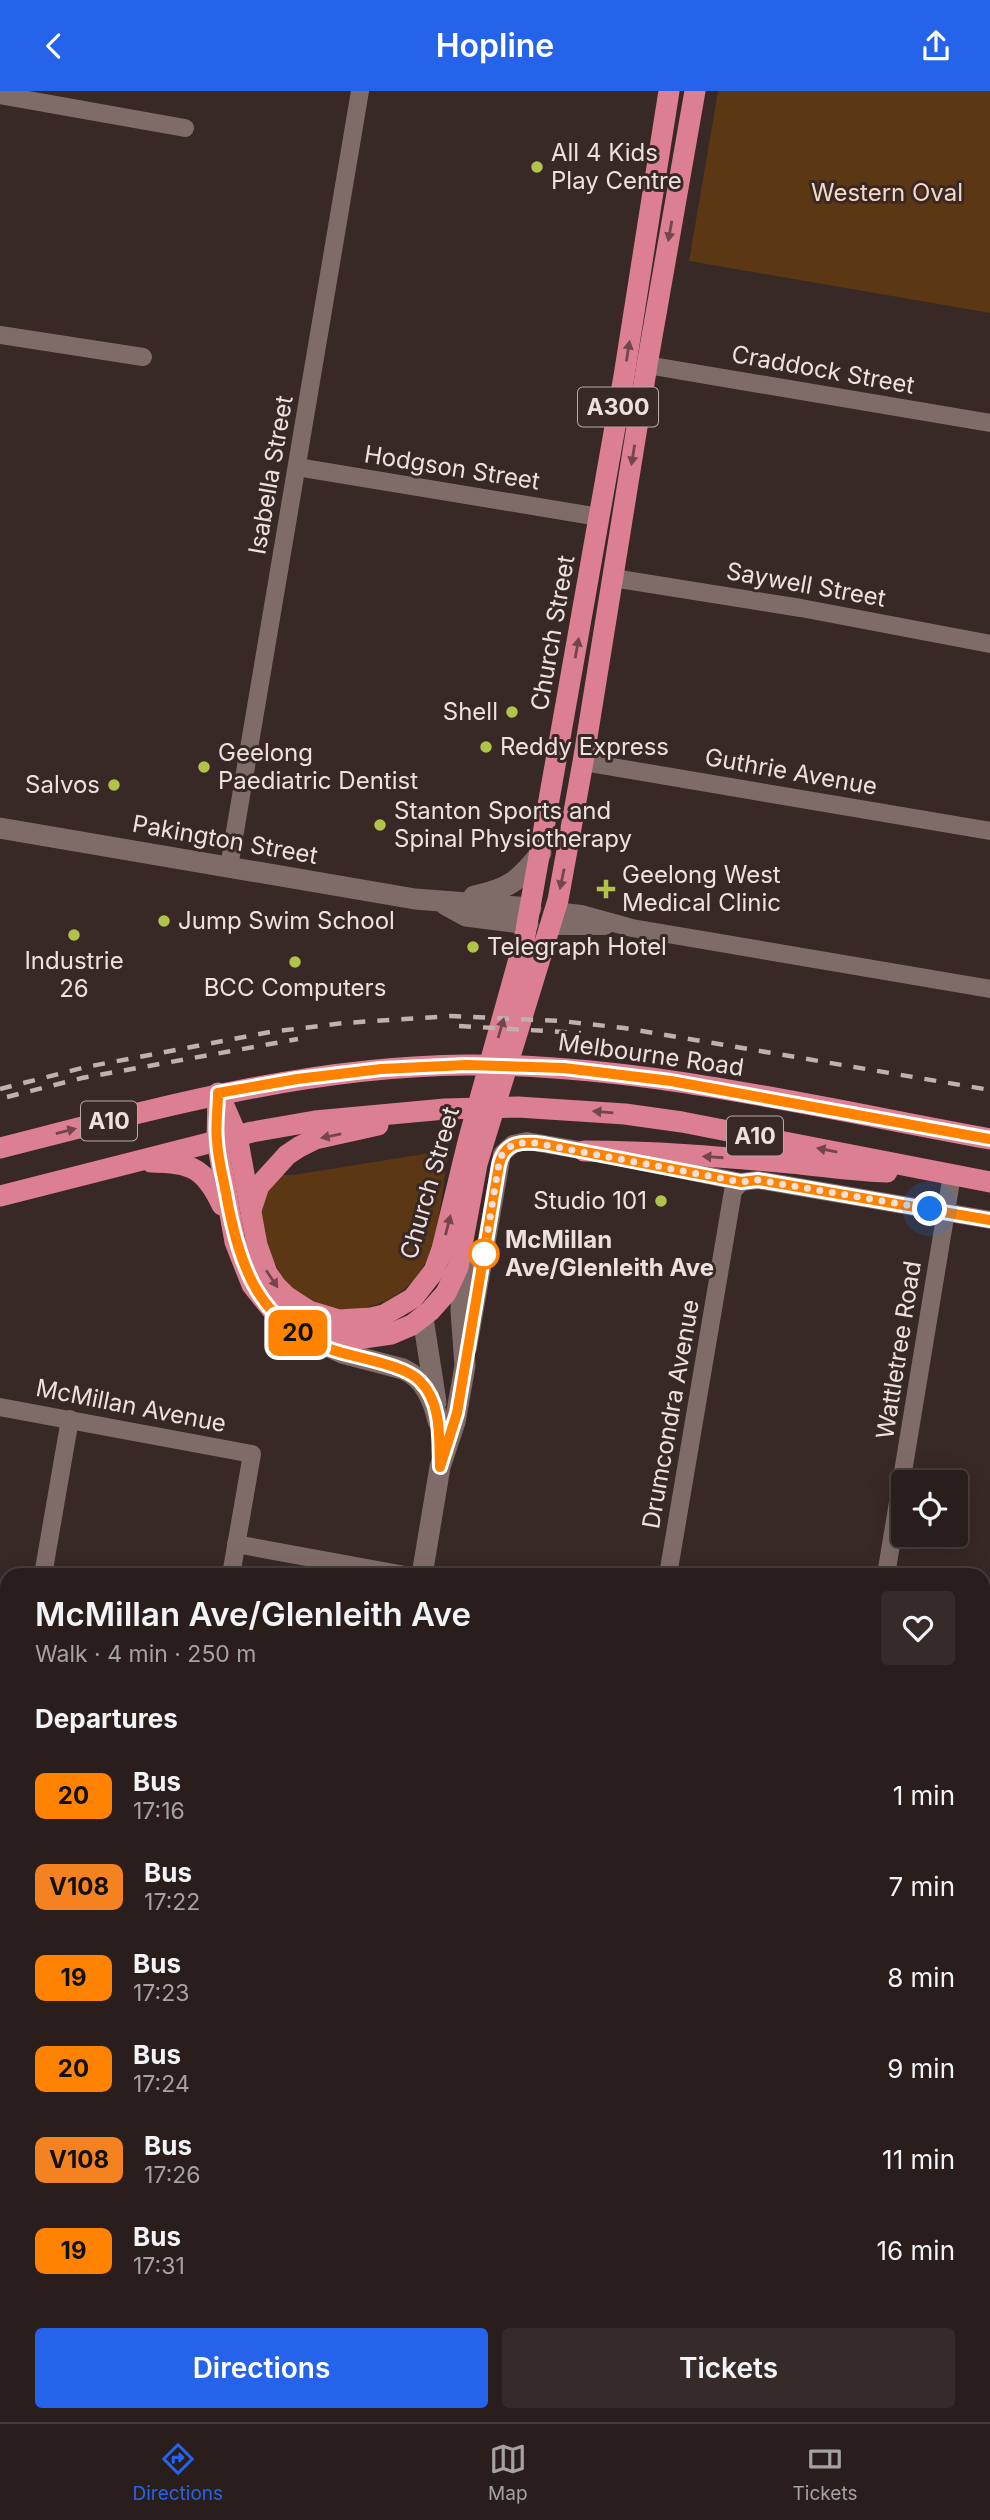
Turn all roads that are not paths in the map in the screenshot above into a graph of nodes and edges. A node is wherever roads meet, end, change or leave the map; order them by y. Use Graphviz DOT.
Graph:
graph roads {
  1 [pos="360,91"];
  2 [pos="669,91"];
  3 [pos="695,91"];
  4 [pos="0,95"];
  5 [pos="185,128"];
  6 [pos="0,335"];
  7 [pos="144,357"];
  8 [pos="647,365"];
  9 [pos="990,423"];
  10 [pos="297,467"];
  11 [pos="600,517"];
  12 [pos="614,578"];
  13 [pos="990,643"];
  14 [pos="583,762"];
  15 [pos="0,828"];
  16 [pos="990,831"];
  17 [pos="541,853"];
  18 [pos="229,867"];
  19 [pos="441,902"];
  20 [pos="529,916"];
  21 [pos="553,918"];
  22 [pos="990,989"];
  23 [pos="517,1001"];
  24 [pos="218,1093"];
  25 [pos="445,1109"];
  26 [pos="227,1139"];
  27 [pos="990,1139"];
  28 [pos="0,1149"];
  29 [pos="584,1151"];
  30 [pos="128,1163"];
  31 [pos="470,1164"];
  32 [pos="952,1175"];
  33 [pos="741,1182"];
  34 [pos="990,1182"];
  35 [pos="0,1196"];
  36 [pos="946,1212"];
  37 [pos="251,1215"];
  38 [pos="467,1215"];
  39 [pos="990,1220"];
  40 [pos="235,1242"];
  41 [pos="426,1283"];
  42 [pos="273,1311"];
  43 [pos="423,1318"];
  44 [pos="465,1366"];
  45 [pos="403,1369"];
  46 [pos="433,1374"];
  47 [pos="0,1407"];
  48 [pos="71,1419"];
  49 [pos="438,1421"];
  50 [pos="440,1467"];
  51 [pos="236,1544"];
  52 [pos="44,1568"];
  53 [pos="232,1568"];
  54 [pos="367,1568"];
  55 [pos="423,1568"];
  56 [pos="669,1568"];
  57 [pos="888,1568"];
  1 -- 10 [label="street, Isabella Street"];
  11 -- 2 [label="highway, Church Street / A300, one-way"];
  3 -- 8 [label="highway, Church Street / A300, one-way"];
  4 -- 5 [label="street"];
  6 -- 7 [label="street"];
  8 -- 9 [label="street, Craddock Street"];
  8 -- 12 [label="highway, Church Street / A300, one-way"];
  10 -- 11 [label="street, Hodgson Street"];
  10 -- 18 [label="street, Isabella Street"];
  17 -- 11 [label="highway, Church Street / A300, one-way"];
  12 -- 13 [label="street, Saywell Street"];
  12 -- 14 [label="highway, Church Street / A300"];
  14 -- 16 [label="street, Guthrie Avenue"];
  14 -- 21 [label="highway, Church Street / A300, one-way"];
  15 -- 18 [label="street, Pakington Street"];
  17 -- 19 [label="street"];
  17 -- 20 [label="highway, Church Street / A300"];
  18 -- 19 [label="street, Pakington Street"];
  19 -- 20 [label="street, Pakington Street"];
  20 -- 21 [label="highway, Pakington Street"];
  20 -- 23 [label="highway, Church Street / A300"];
  21 -- 22 [label="street"];
  21 -- 23 [label="highway, Church Street / A300"];
  23 -- 31 [label="highway, Church Street / A300"];
  24 -- 26 [label="highway, Church Street / A300"];
  24 -- 27 [label="highway, Melbourne Road / A10"];
  28 -- 24 [label="highway, A10, one-way"];
  25 -- 26 [label="highway, A10"];
  32 -- 25 [label="highway, A10, one-way"];
  25 -- 37 [label="highway, one-way"];
  26 -- 30 [label="highway, A10"];
  26 -- 37 [label="highway, Church Street / A300"];
  26 -- 40 [label="highway, Church Street / A300"];
  32 -- 29 [label="highway, one-way"];
  29 -- 33 [label="street"];
  29 -- 44 [label="street"];
  30 -- 35 [label="highway, A10"];
  30 -- 40 [label="highway"];
  31 -- 38 [label="highway, Church Street / A300"];
  41 -- 31 [label="highway, Church Street / A300, one-way"];
  32 -- 34 [label="highway, A10"];
  32 -- 36 [label="street, Wattletree Road"];
  33 -- 36 [label="street"];
  33 -- 56 [label="street, Drumcondra Avenue"];
  36 -- 39 [label="street"];
  36 -- 57 [label="street, Wattletree Road"];
  37 -- 41 [label="highway, Church Street / A300, one-way"];
  38 -- 43 [label="highway, Church Street / A300"];
  38 -- 44 [label="street"];
  40 -- 42 [label="highway, Church Street / A300"];
  41 -- 43 [label="highway"];
  42 -- 43 [label="highway, Church Street / A300"];
  42 -- 45 [label="street"];
  43 -- 46 [label="street"];
  44 -- 46 [label="street"];
  44 -- 50 [label="street"];
  45 -- 46 [label="street"];
  45 -- 49 [label="street"];
  46 -- 49 [label="street"];
  47 -- 48 [label="street, McMillan Avenue"];
  48 -- 51 [label="street, McMillan Avenue"];
  48 -- 52 [label="street"];
  49 -- 50 [label="street"];
  50 -- 55 [label="street"];
  51 -- 53 [label="street"];
  51 -- 54 [label="street"];
}
